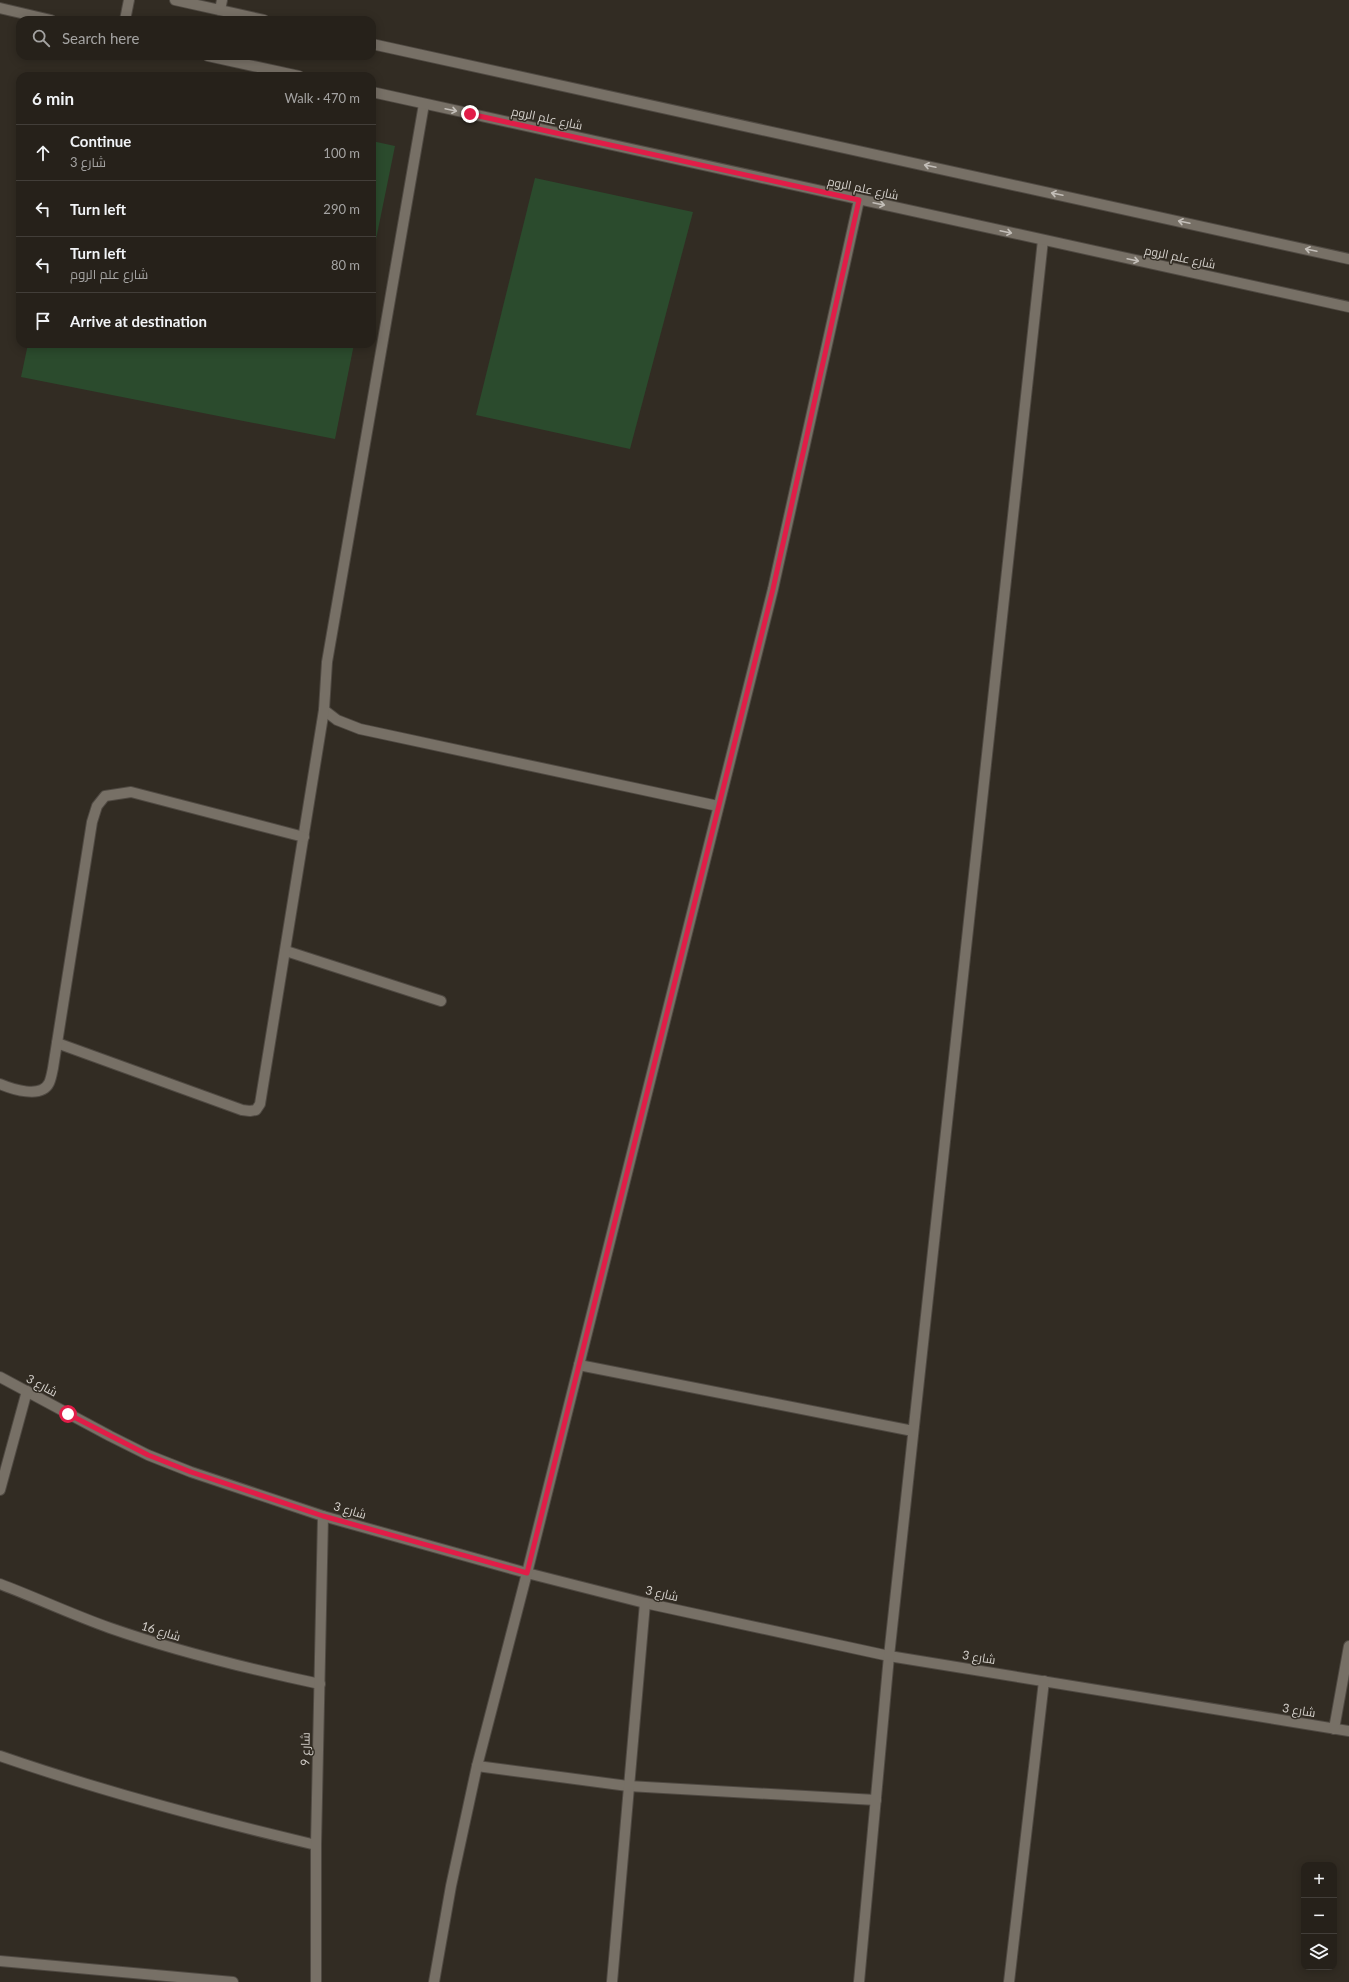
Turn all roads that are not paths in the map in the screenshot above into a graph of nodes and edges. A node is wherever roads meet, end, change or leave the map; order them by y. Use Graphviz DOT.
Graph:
graph roads {
  1 [pos="129,0"];
  2 [pos="175,0"];
  3 [pos="222,0"];
  4 [pos="0,8"];
  5 [pos="220,10"];
  6 [pos="34,16"];
  7 [pos="126,16"];
  8 [pos="246,16"];
  9 [pos="376,45"];
  10 [pos="226,60"];
  11 [pos="281,72"];
  12 [pos="376,93"];
  13 [pos="424,104"];
  14 [pos="859,200"];
  15 [pos="1043,240"];
  16 [pos="1349,258"];
  17 [pos="1349,307"];
  18 [pos="324,710"];
  19 [pos="718,806"];
  20 [pos="304,837"];
  21 [pos="286,951"];
  22 [pos="441,1001"];
  23 [pos="57,1043"];
  24 [pos="0,1084"];
  25 [pos="579,1365"];
  26 [pos="0,1377"];
  27 [pos="27,1391"];
  28 [pos="913,1431"];
  29 [pos="0,1490"];
  30 [pos="323,1516"];
  31 [pos="527,1573"];
  32 [pos="0,1584"];
  33 [pos="645,1603"];
  34 [pos="1349,1646"];
  35 [pos="889,1656"];
  36 [pos="1044,1681"];
  37 [pos="320,1684"];
  38 [pos="1334,1729"];
  39 [pos="1349,1731"];
  40 [pos="0,1756"];
  41 [pos="477,1766"];
  42 [pos="628,1786"];
  43 [pos="876,1800"];
  44 [pos="316,1845"];
  45 [pos="0,1961"];
  46 [pos="233,1982"];
  47 [pos="316,1982"];
  48 [pos="434,1982"];
  49 [pos="612,1982"];
  50 [pos="860,1982"];
  51 [pos="1009,1982"];
  1 -- 7 [label="street"];
  2 -- 5 [label="street"];
  3 -- 5 [label="street"];
  4 -- 6 [label="street"];
  5 -- 8 [label="street"];
  16 -- 9 [label="street, one-way"];
  10 -- 11 [label="street"];
  12 -- 13 [label="street, شارع علم الروم"];
  13 -- 14 [label="street, شارع علم الروم, one-way"];
  13 -- 18 [label="street"];
  14 -- 15 [label="street, شارع علم الروم, one-way"];
  14 -- 19 [label="street"];
  15 -- 17 [label="street, شارع علم الروم, one-way"];
  15 -- 28 [label="street"];
  18 -- 19 [label="street"];
  18 -- 20 [label="street"];
  19 -- 25 [label="street"];
  20 -- 21 [label="street"];
  20 -- 23 [label="street"];
  21 -- 22 [label="street"];
  21 -- 23 [label="street"];
  23 -- 24 [label="street"];
  25 -- 28 [label="street"];
  25 -- 31 [label="street"];
  26 -- 27 [label="street, شارع 3"];
  27 -- 29 [label="street"];
  27 -- 30 [label="street, شارع 3"];
  28 -- 35 [label="street"];
  30 -- 31 [label="street, شارع 3"];
  30 -- 37 [label="street, شارع 9"];
  31 -- 33 [label="street, شارع 3"];
  31 -- 41 [label="street"];
  32 -- 37 [label="street, شارع 16"];
  33 -- 35 [label="street, شارع 3"];
  33 -- 42 [label="street"];
  34 -- 38 [label="street"];
  35 -- 36 [label="street, شارع 3"];
  35 -- 43 [label="street"];
  36 -- 38 [label="street, شارع 3"];
  36 -- 51 [label="street"];
  37 -- 44 [label="street, شارع 9"];
  38 -- 39 [label="street, شارع 3"];
  40 -- 44 [label="street"];
  41 -- 42 [label="street"];
  41 -- 48 [label="street"];
  42 -- 43 [label="street"];
  42 -- 49 [label="street"];
  43 -- 50 [label="street"];
  44 -- 47 [label="street, شارع 9"];
  45 -- 46 [label="street"];
}
